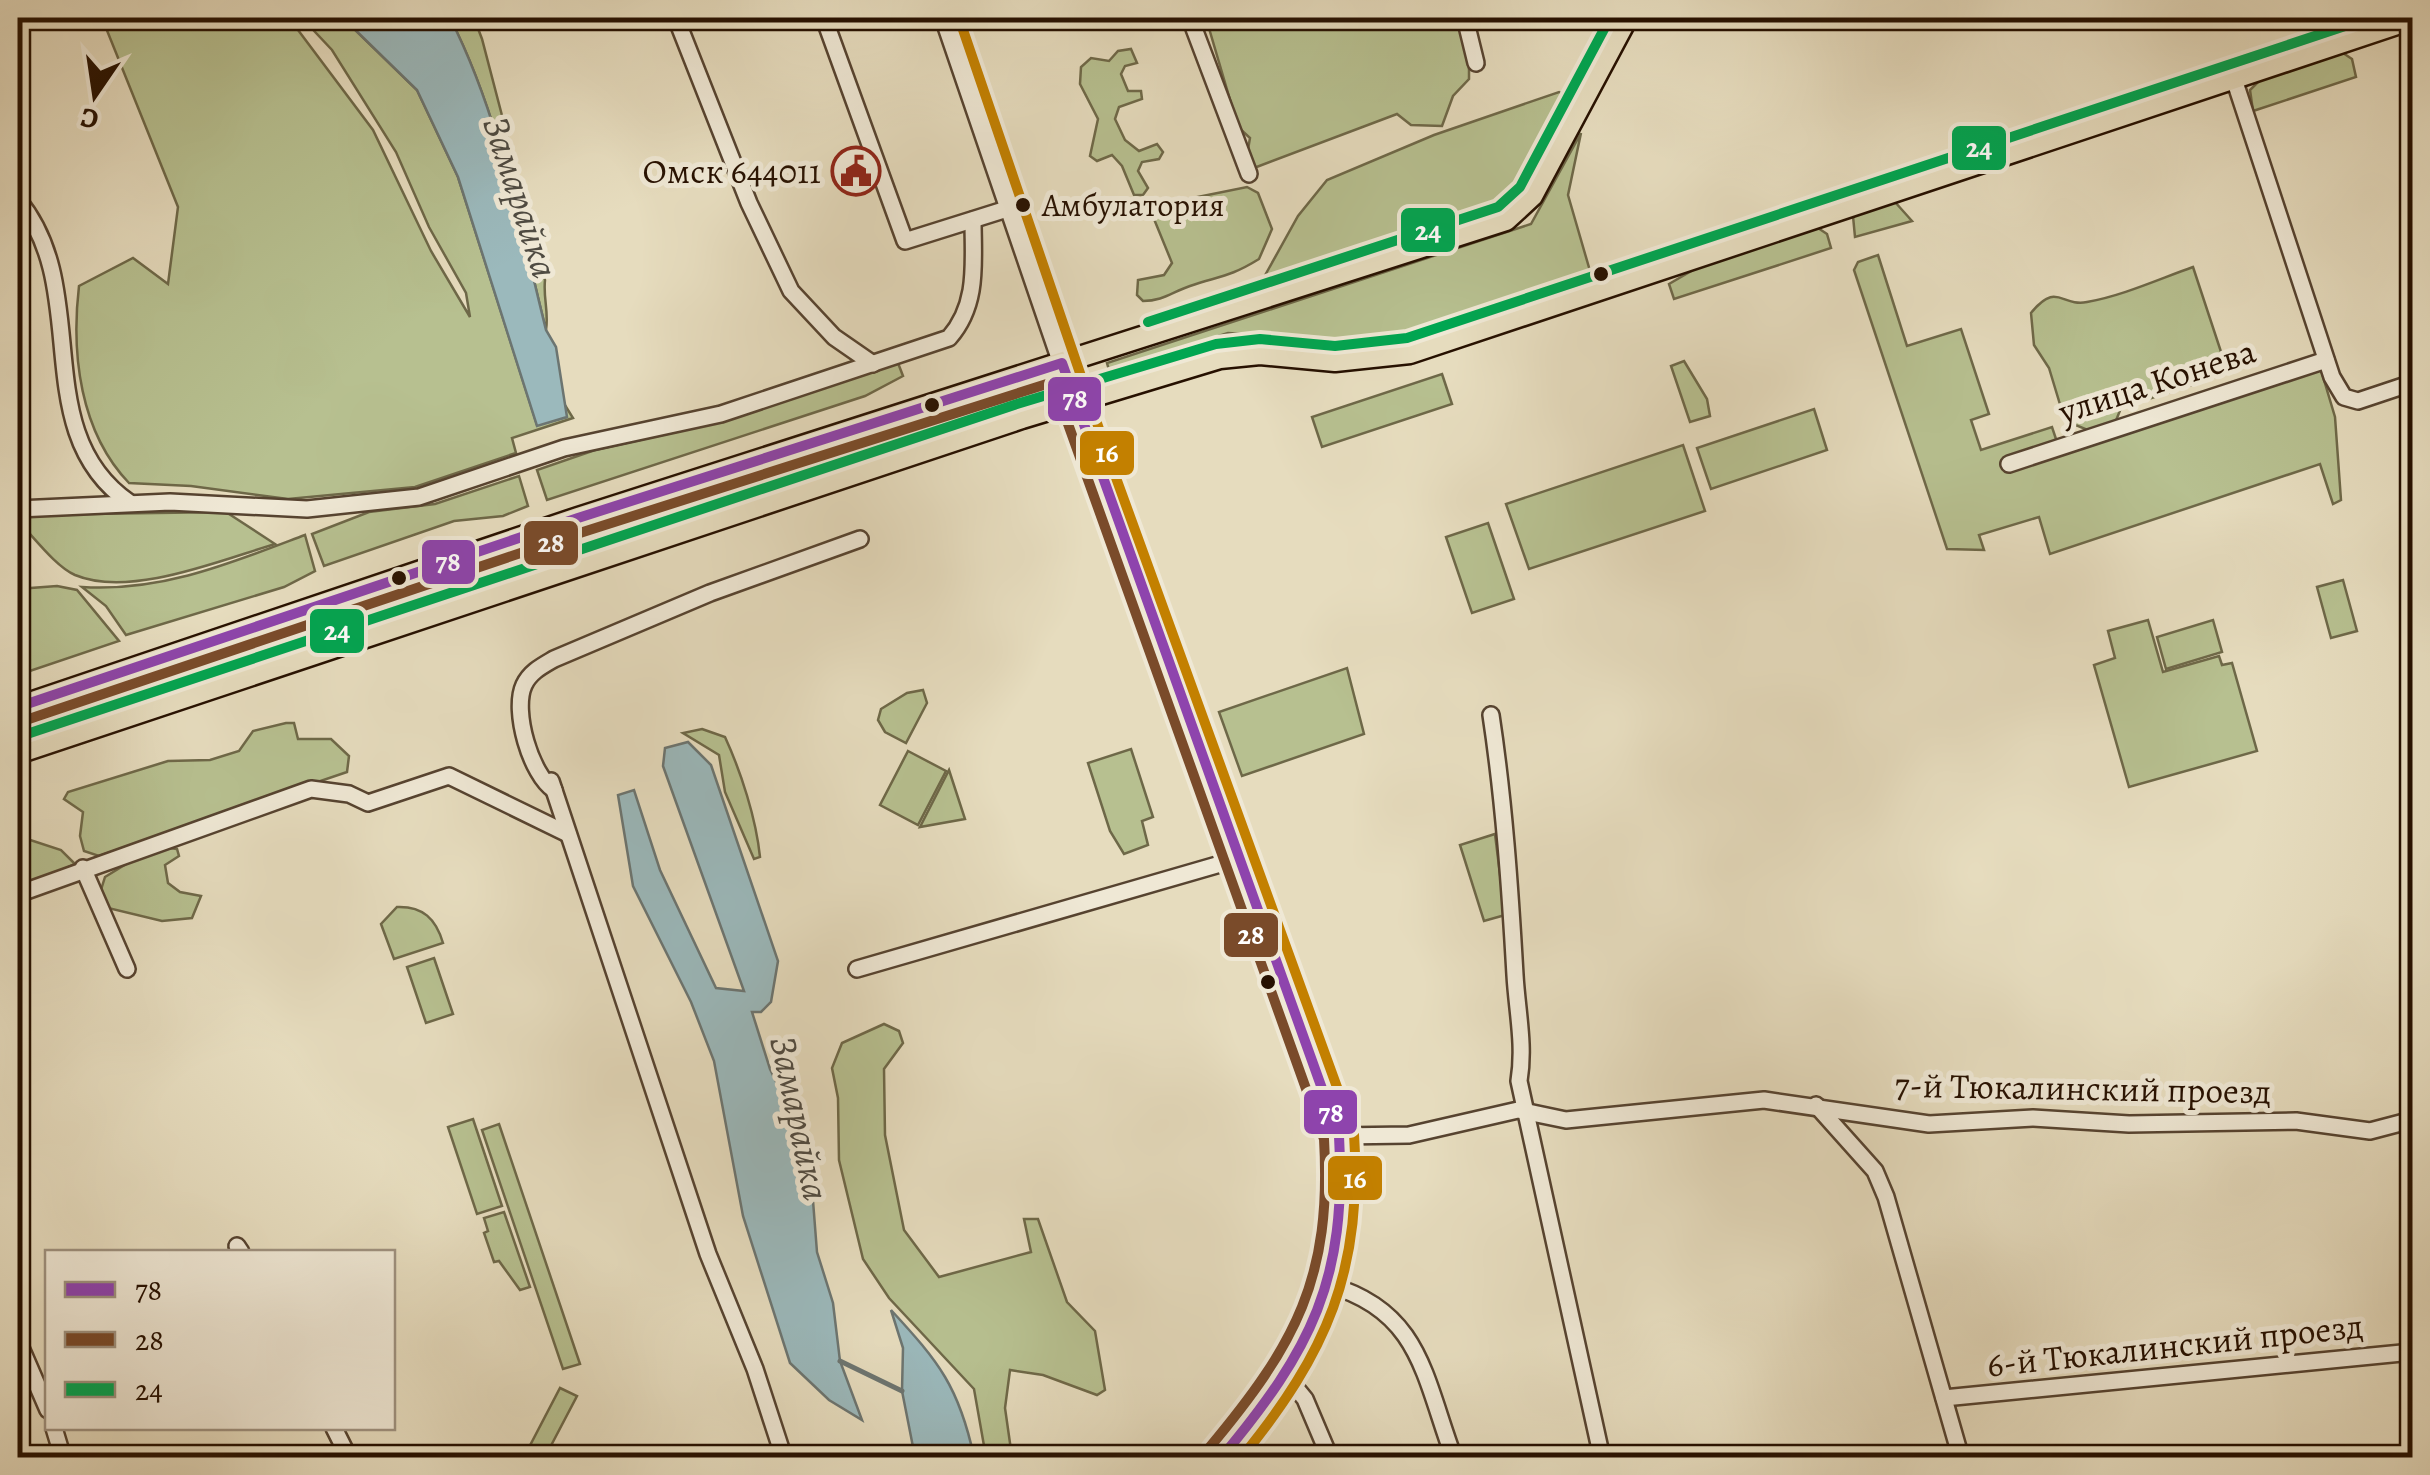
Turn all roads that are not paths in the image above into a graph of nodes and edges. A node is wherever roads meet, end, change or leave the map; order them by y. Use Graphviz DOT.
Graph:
graph roads {
  1 [pos="676,18"];
  2 [pos="824,18"];
  3 [pos="944,18"];
  4 [pos="1190,18"];
  5 [pos="1464,18"];
  6 [pos="1627,18"];
  7 [pos="2412,19"];
  8 [pos="1476,62"];
  9 [pos="2233,76"];
  10 [pos="1250,174"];
  11 [pos="18,200"];
  12 [pos="1010,208"];
  13 [pos="974,220"];
  14 [pos="2326,360"];
  15 [pos="1062,363"];
  16 [pos="873,364"];
  17 [pos="2412,383"];
  18 [pos="1074,402"];
  19 [pos="2008,464"];
  20 [pos="132,504"];
  21 [pos="18,508"];
  22 [pos="860,540"];
  23 [pos="18,707"];
  24 [pos="1491,714"];
  25 [pos="18,753"];
  26 [pos="568,834"];
  27 [pos="1242,858"];
  28 [pos="84,868"];
  29 [pos="18,894"];
  30 [pos="127,969"];
  31 [pos="858,969"];
  32 [pos="1816,1105"];
  33 [pos="1527,1112"];
  34 [pos="2412,1120"];
  35 [pos="1339,1136"];
  36 [pos="1329,1285"];
  37 [pos="18,1341"];
  38 [pos="2412,1352"];
  39 [pos="1288,1377"];
  40 [pos="1944,1398"];
  41 [pos="45,1403"];
  42 [pos="55,1430"];
  43 [pos="335,1430"];
  44 [pos="63,1458"];
  45 [pos="349,1458"];
  46 [pos="784,1458"];
  47 [pos="1222,1458"];
  48 [pos="1330,1458"];
  49 [pos="1454,1458"];
  50 [pos="1602,1458"];
  51 [pos="1961,1458"];
  1 -- 16 [label="street"];
  2 -- 13 [label="street"];
  3 -- 12 [label="street"];
  4 -- 10 [label="street"];
  5 -- 8 [label="street"];
  6 -- 15 [label="main road"];
  7 -- 9 [label="main road"];
  9 -- 14 [label="street"];
  9 -- 18 [label="main road"];
  11 -- 20 [label="street"];
  12 -- 13 [label="street"];
  12 -- 15 [label="street"];
  13 -- 16 [label="street"];
  14 -- 17 [label="street"];
  14 -- 19 [label="street, улица Конева"];
  15 -- 18 [label="street"];
  15 -- 23 [label="main road"];
  16 -- 20 [label="street"];
  18 -- 25 [label="main road"];
  18 -- 27 [label="street"];
  20 -- 21 [label="street"];
  22 -- 26 [label="street"];
  24 -- 33 [label="street"];
  26 -- 28 [label="street"];
  26 -- 46 [label="street"];
  27 -- 31 [label="street"];
  27 -- 35 [label="street"];
  28 -- 29 [label="street"];
  28 -- 30 [label="street"];
  32 -- 33 [label="street, 7-й Тюкалинский проезд"];
  32 -- 34 [label="street, 7-й Тюкалинский проезд"];
  32 -- 40 [label="street"];
  33 -- 35 [label="street, 7-й Тюкалинский проезд"];
  33 -- 50 [label="street"];
  35 -- 36 [label="street"];
  36 -- 39 [label="street"];
  36 -- 49 [label="street"];
  37 -- 41 [label="street"];
  38 -- 40 [label="street, 6-й Тюкалинский проезд"];
  39 -- 47 [label="street"];
  39 -- 48 [label="street"];
  40 -- 51 [label="street"];
  42 -- 44 [label="street"];
  43 -- 45 [label="street"];
}
